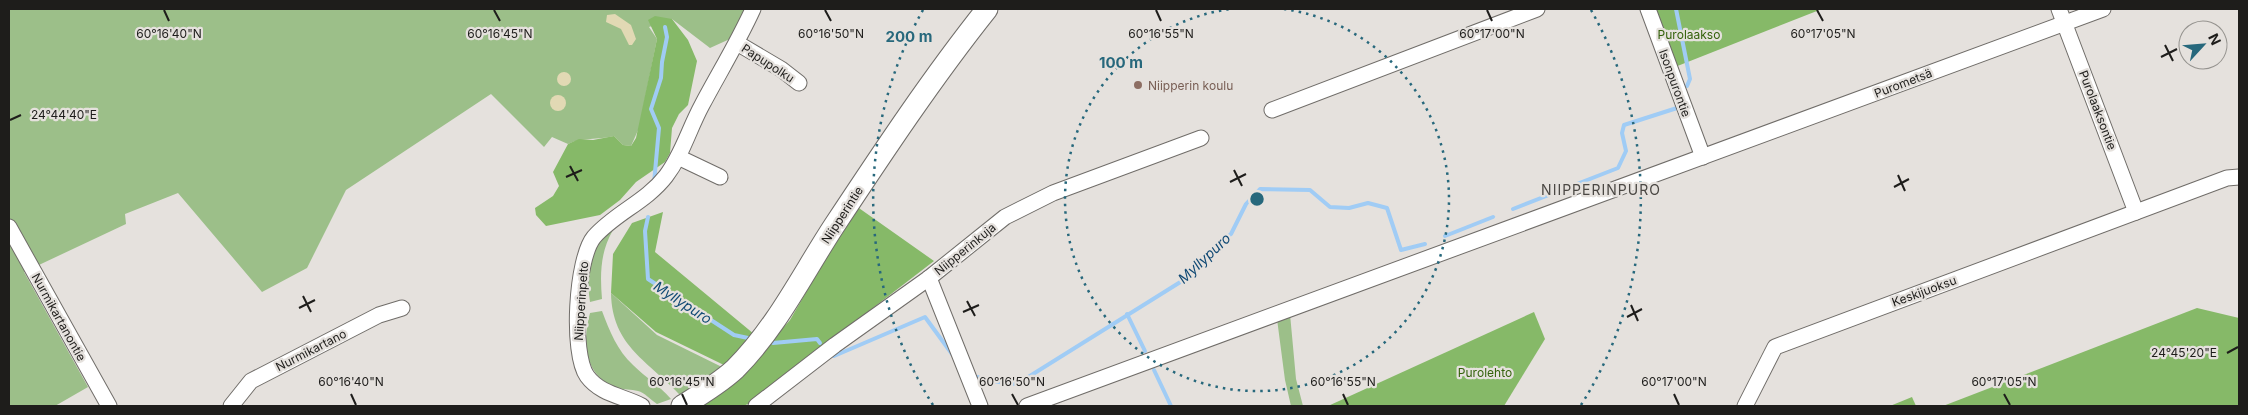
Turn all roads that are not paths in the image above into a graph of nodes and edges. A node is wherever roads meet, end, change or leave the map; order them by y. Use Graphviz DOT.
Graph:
graph roads {
  1 [pos="753,9"];
  2 [pos="987,9"];
  3 [pos="1536,9"];
  4 [pos="1648,9"];
  5 [pos="2103,9"];
  6 [pos="2062,16"];
  7 [pos="737,43"];
  8 [pos="799,83"];
  9 [pos="1272,110"];
  10 [pos="1201,138"];
  11 [pos="678,157"];
  12 [pos="1703,157"];
  13 [pos="720,177"];
  14 [pos="2239,177"];
  15 [pos="2136,212"];
  16 [pos="9,227"];
  17 [pos="929,278"];
  18 [pos="402,308"];
  19 [pos="109,406"];
  20 [pos="231,406"];
  21 [pos="642,406"];
  22 [pos="682,406"];
  23 [pos="756,406"];
  24 [pos="980,406"];
  25 [pos="1028,406"];
  26 [pos="1745,406"];
  1 -- 7 [label="street, Niipperinpelto"];
  2 -- 22 [label="street, Niipperintie"];
  3 -- 9 [label="street"];
  4 -- 12 [label="street, Isonpurontie"];
  5 -- 6 [label="street, Purometsä"];
  6 -- 12 [label="street, Purometsä"];
  6 -- 15 [label="street, Purolaaksontie"];
  7 -- 8 [label="street, Papupolku"];
  7 -- 11 [label="street, Niipperinpelto"];
  10 -- 17 [label="street, Niipperinkuja"];
  11 -- 13 [label="street"];
  11 -- 21 [label="street, Niipperinpelto"];
  12 -- 25 [label="street"];
  14 -- 15 [label="street, Keskijuoksu"];
  15 -- 26 [label="street, Keskijuoksu"];
  16 -- 19 [label="street, Nurmikartanontie"];
  17 -- 23 [label="street, Niipperinkuja"];
  17 -- 24 [label="street"];
  18 -- 20 [label="street, Nurmikartano"];
}
